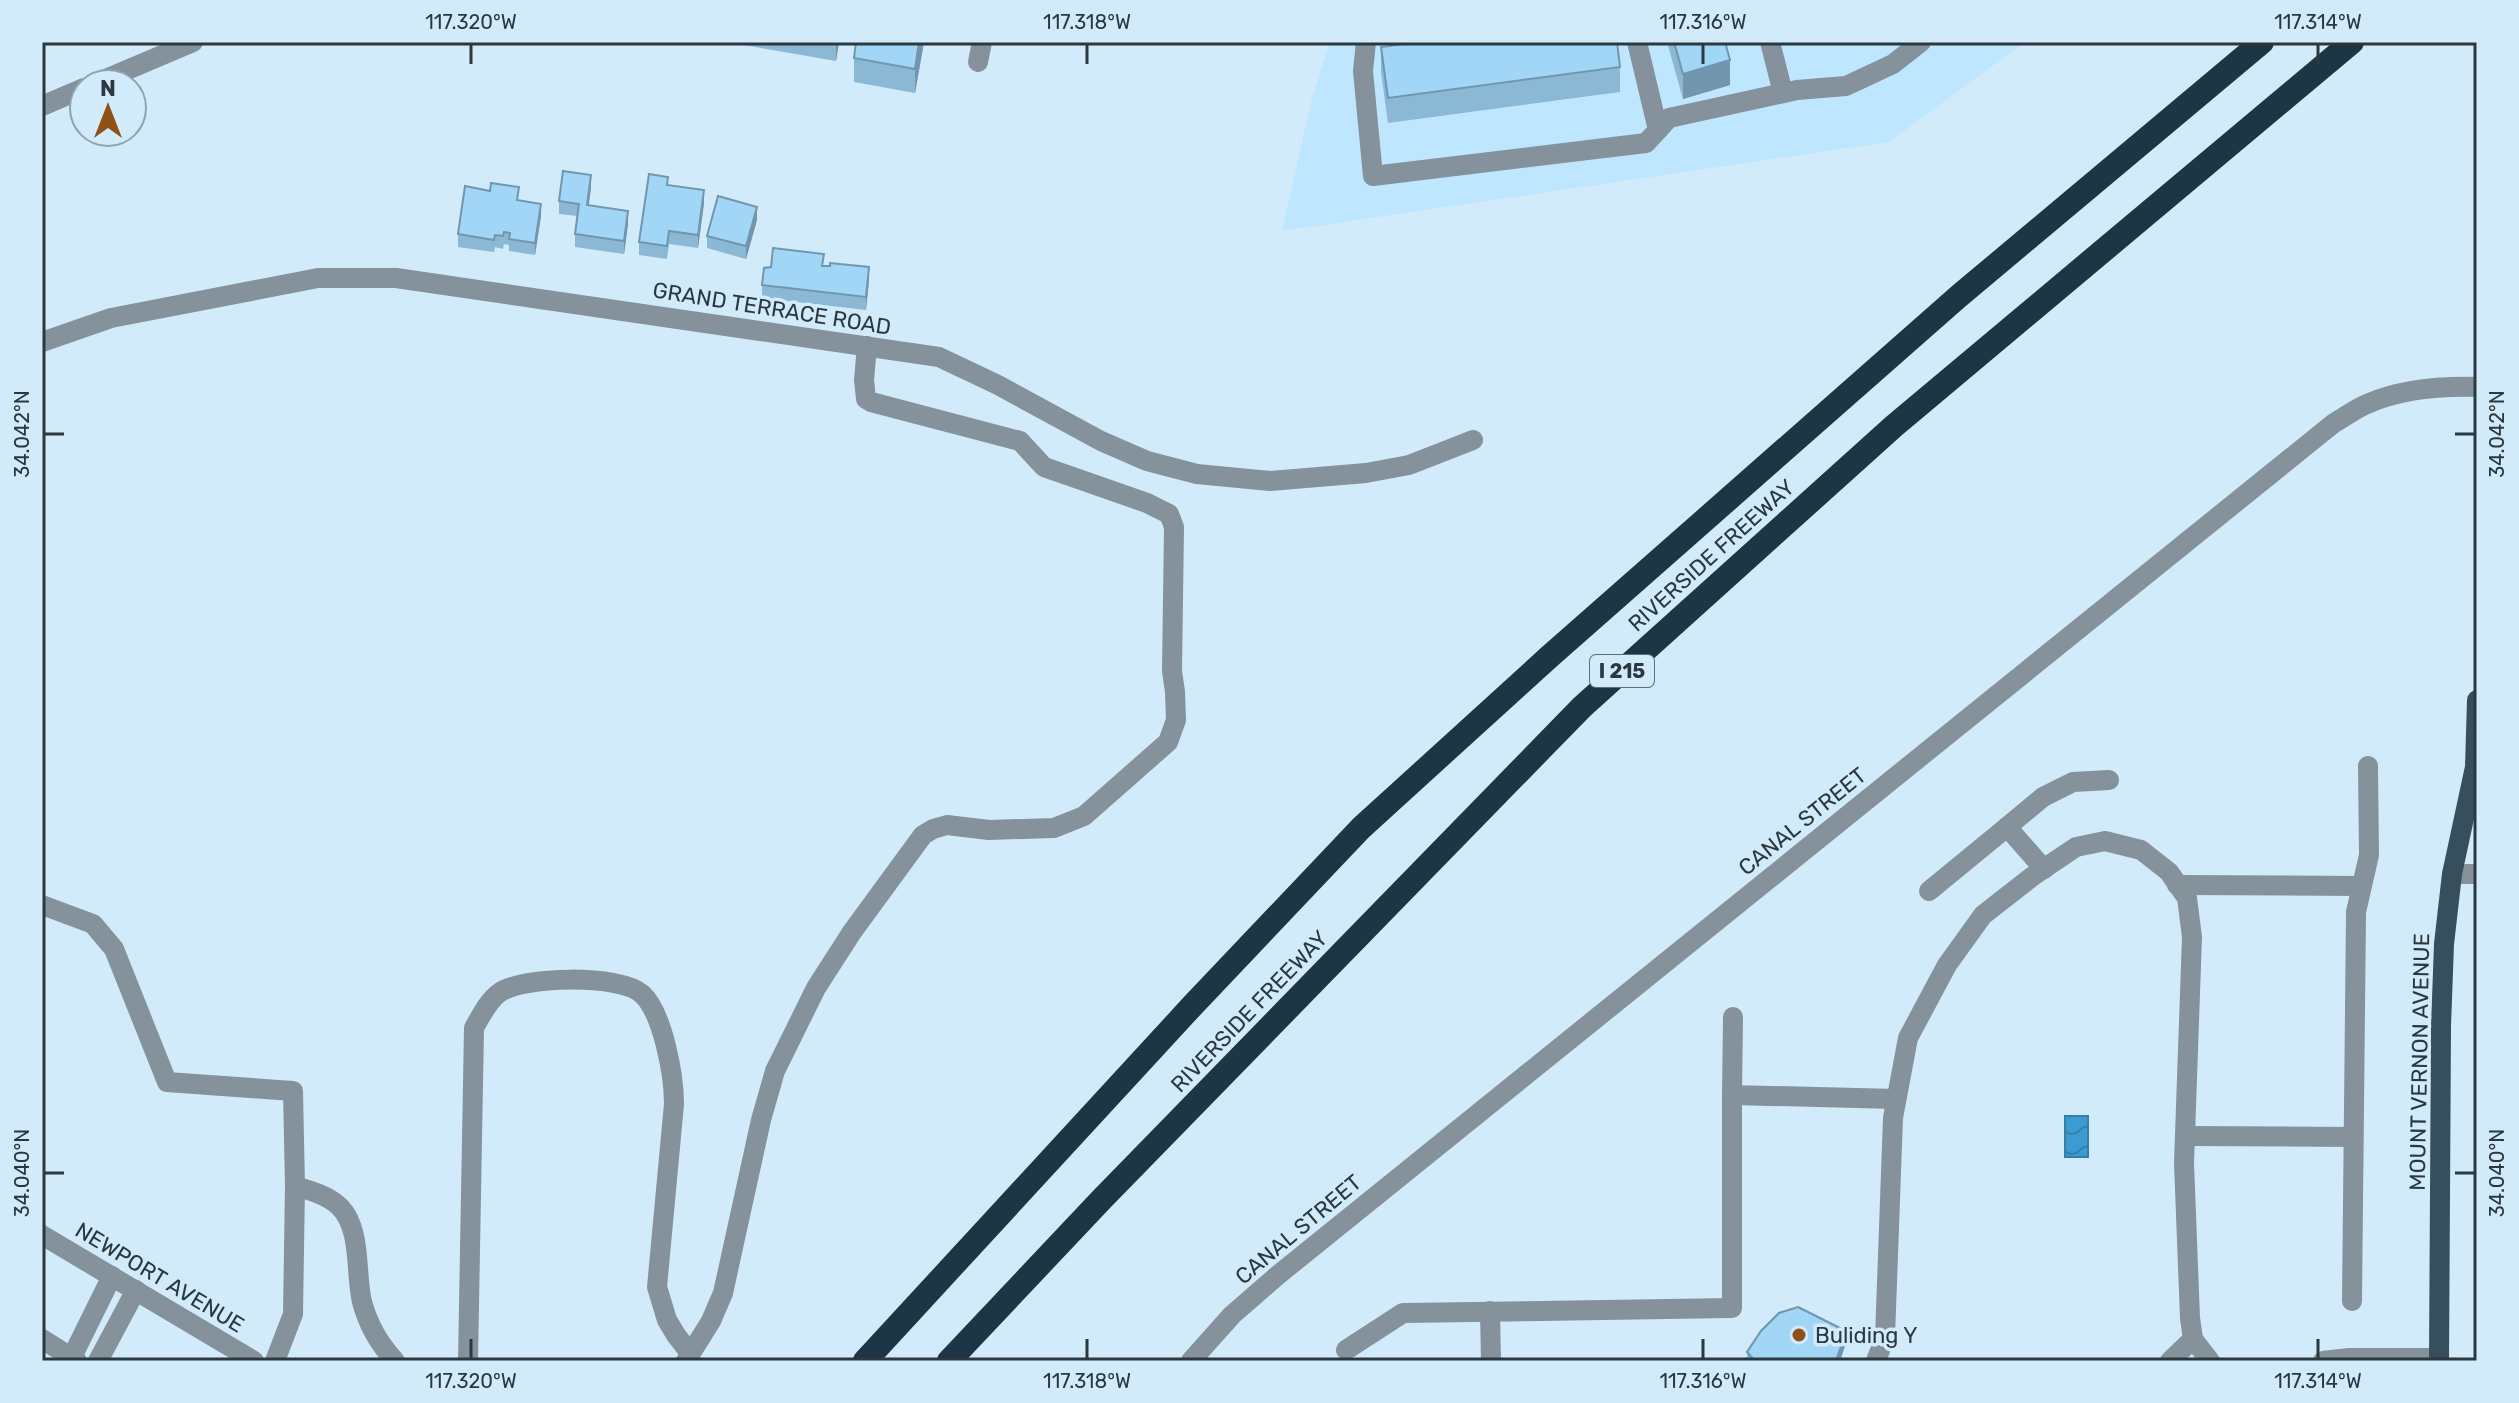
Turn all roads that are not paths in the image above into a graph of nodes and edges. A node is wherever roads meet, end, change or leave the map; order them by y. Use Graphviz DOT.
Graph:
graph roads {
  1 [pos="193,42"];
  2 [pos="1366,42"];
  3 [pos="1637,42"];
  4 [pos="1770,42"];
  5 [pos="1921,42"];
  6 [pos="2262,42"];
  7 [pos="2352,42"];
  8 [pos="132,68"];
  9 [pos="1783,93"];
  10 [pos="68,95"];
  11 [pos="42,106"];
  12 [pos="1658,130"];
  13 [pos="42,342"];
  14 [pos="867,346"];
  15 [pos="2477,387"];
  16 [pos="1473,440"];
  17 [pos="2477,700"];
  18 [pos="2368,766"];
  19 [pos="2476,766"];
  20 [pos="2109,780"];
  21 [pos="2007,827"];
  22 [pos="2044,869"];
  23 [pos="2452,874"];
  24 [pos="2477,874"];
  25 [pos="2177,885"];
  26 [pos="2361,886"];
  27 [pos="1929,891"];
  28 [pos="42,905"];
  29 [pos="1733,1017"];
  30 [pos="1732,1095"];
  31 [pos="1896,1099"];
  32 [pos="2185,1136"];
  33 [pos="2353,1137"];
  34 [pos="295,1186"];
  35 [pos="42,1235"];
  36 [pos="112,1276"];
  37 [pos="136,1290"];
  38 [pos="2352,1301"];
  39 [pos="1490,1311"];
  40 [pos="42,1339"];
  41 [pos="2193,1339"];
  42 [pos="1346,1350"];
  43 [pos="688,1357"];
  44 [pos="75,1359"];
  45 [pos="2439,1360"];
  46 [pos="98,1361"];
  47 [pos="254,1361"];
  48 [pos="275,1361"];
  49 [pos="395,1361"];
  50 [pos="468,1361"];
  51 [pos="865,1361"];
  52 [pos="949,1361"];
  53 [pos="1191,1361"];
  54 [pos="1491,1361"];
  55 [pos="1876,1361"];
  56 [pos="2170,1361"];
  57 [pos="2210,1361"];
  58 [pos="2323,1361"];
  1 -- 8 [label="street"];
  2 -- 12 [label="street"];
  3 -- 12 [label="street"];
  4 -- 9 [label="street"];
  5 -- 9 [label="street"];
  6 -- 51 [label="highway, RIVERSIDE FREEWAY / I 215"];
  7 -- 52 [label="highway, RIVERSIDE FREEWAY / I 215"];
  9 -- 12 [label="street"];
  10 -- 11 [label="street"];
  13 -- 14 [label="street, GRAND TERRACE ROAD"];
  14 -- 16 [label="street, GRAND TERRACE ROAD"];
  14 -- 43 [label="street"];
  15 -- 53 [label="street, CANAL STREET"];
  17 -- 19 [label="main road, MOUNT VERNON AVENUE"];
  18 -- 26 [label="street"];
  19 -- 23 [label="main road, MOUNT VERNON AVENUE"];
  20 -- 21 [label="street"];
  21 -- 22 [label="street"];
  21 -- 27 [label="street"];
  22 -- 25 [label="street"];
  22 -- 31 [label="street"];
  23 -- 24 [label="street"];
  23 -- 45 [label="main road, MOUNT VERNON AVENUE"];
  25 -- 26 [label="street"];
  25 -- 32 [label="street"];
  26 -- 33 [label="street"];
  28 -- 34 [label="street"];
  29 -- 30 [label="street"];
  30 -- 31 [label="street"];
  30 -- 39 [label="street"];
  31 -- 55 [label="street"];
  32 -- 33 [label="street"];
  32 -- 41 [label="street"];
  33 -- 38 [label="street"];
  34 -- 48 [label="street"];
  34 -- 49 [label="street"];
  35 -- 36 [label="street, NEWPORT AVENUE"];
  36 -- 37 [label="street, NEWPORT AVENUE"];
  36 -- 44 [label="street"];
  37 -- 46 [label="street"];
  37 -- 47 [label="street, NEWPORT AVENUE"];
  39 -- 42 [label="street"];
  39 -- 54 [label="street"];
  40 -- 44 [label="street"];
  41 -- 56 [label="street"];
  41 -- 57 [label="street"];
  43 -- 50 [label="street"];
  45 -- 58 [label="street"];
}
